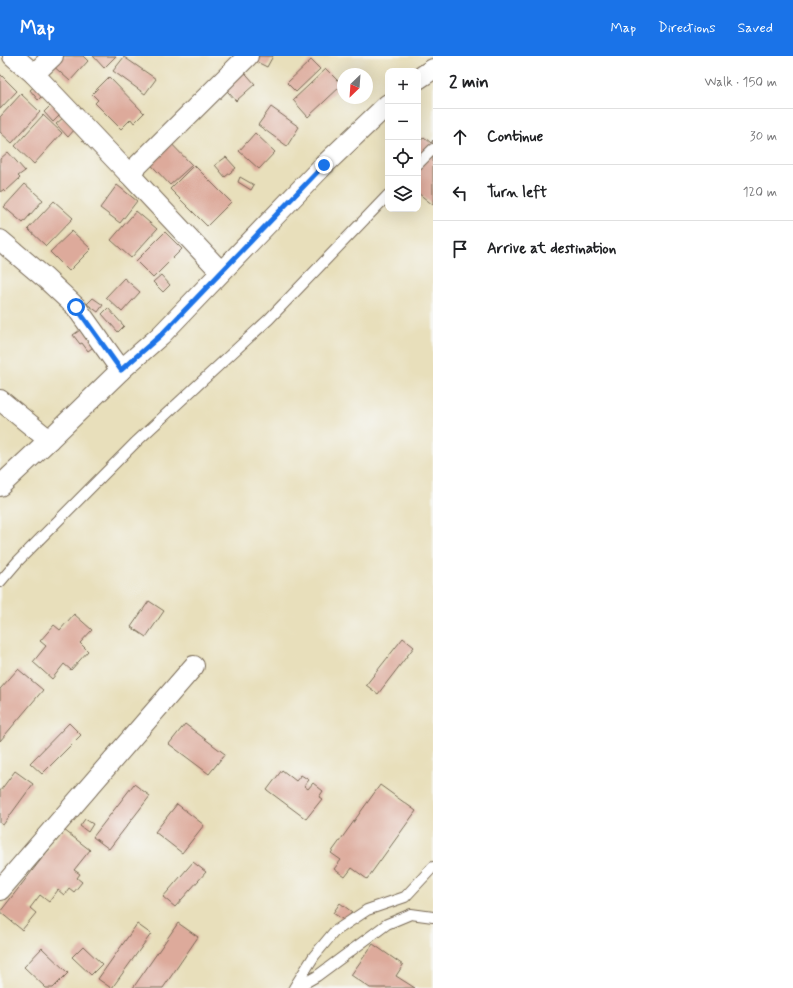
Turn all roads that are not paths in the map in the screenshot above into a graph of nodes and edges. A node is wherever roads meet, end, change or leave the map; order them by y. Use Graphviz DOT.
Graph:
graph roads {
  1 [pos="13,56"];
  2 [pos="53,56"];
  3 [pos="248,56"];
  4 [pos="433,69"];
  5 [pos="34,74"];
  6 [pos="421,77"];
  7 [pos="385,107"];
  8 [pos="433,149"];
  9 [pos="421,161"];
  10 [pos="129,174"];
  11 [pos="385,198"];
  12 [pos="0,240"];
  13 [pos="221,272"];
  14 [pos="121,370"];
  15 [pos="0,400"];
  16 [pos="49,440"];
  17 [pos="0,486"];
  18 [pos="0,582"];
  19 [pos="194,666"];
  20 [pos="433,867"];
  21 [pos="0,890"];
  22 [pos="405,897"];
  23 [pos="411,914"];
  24 [pos="433,917"];
  25 [pos="295,988"];
  1 -- 5 [label="street"];
  2 -- 5 [label="street"];
  3 -- 10 [label="street"];
  4 -- 6 [label="street"];
  5 -- 10 [label="street"];
  7 -- 13 [label="street"];
  8 -- 9 [label="lane"];
  10 -- 13 [label="street"];
  11 -- 18 [label="lane"];
  12 -- 14 [label="street"];
  13 -- 14 [label="street"];
  14 -- 16 [label="street"];
  15 -- 16 [label="street"];
  16 -- 17 [label="street"];
  19 -- 21 [label="street"];
  20 -- 22 [label="lane"];
  22 -- 23 [label="lane"];
  22 -- 25 [label="lane"];
  23 -- 24 [label="lane"];
  23 -- 25 [label="lane"];
}
